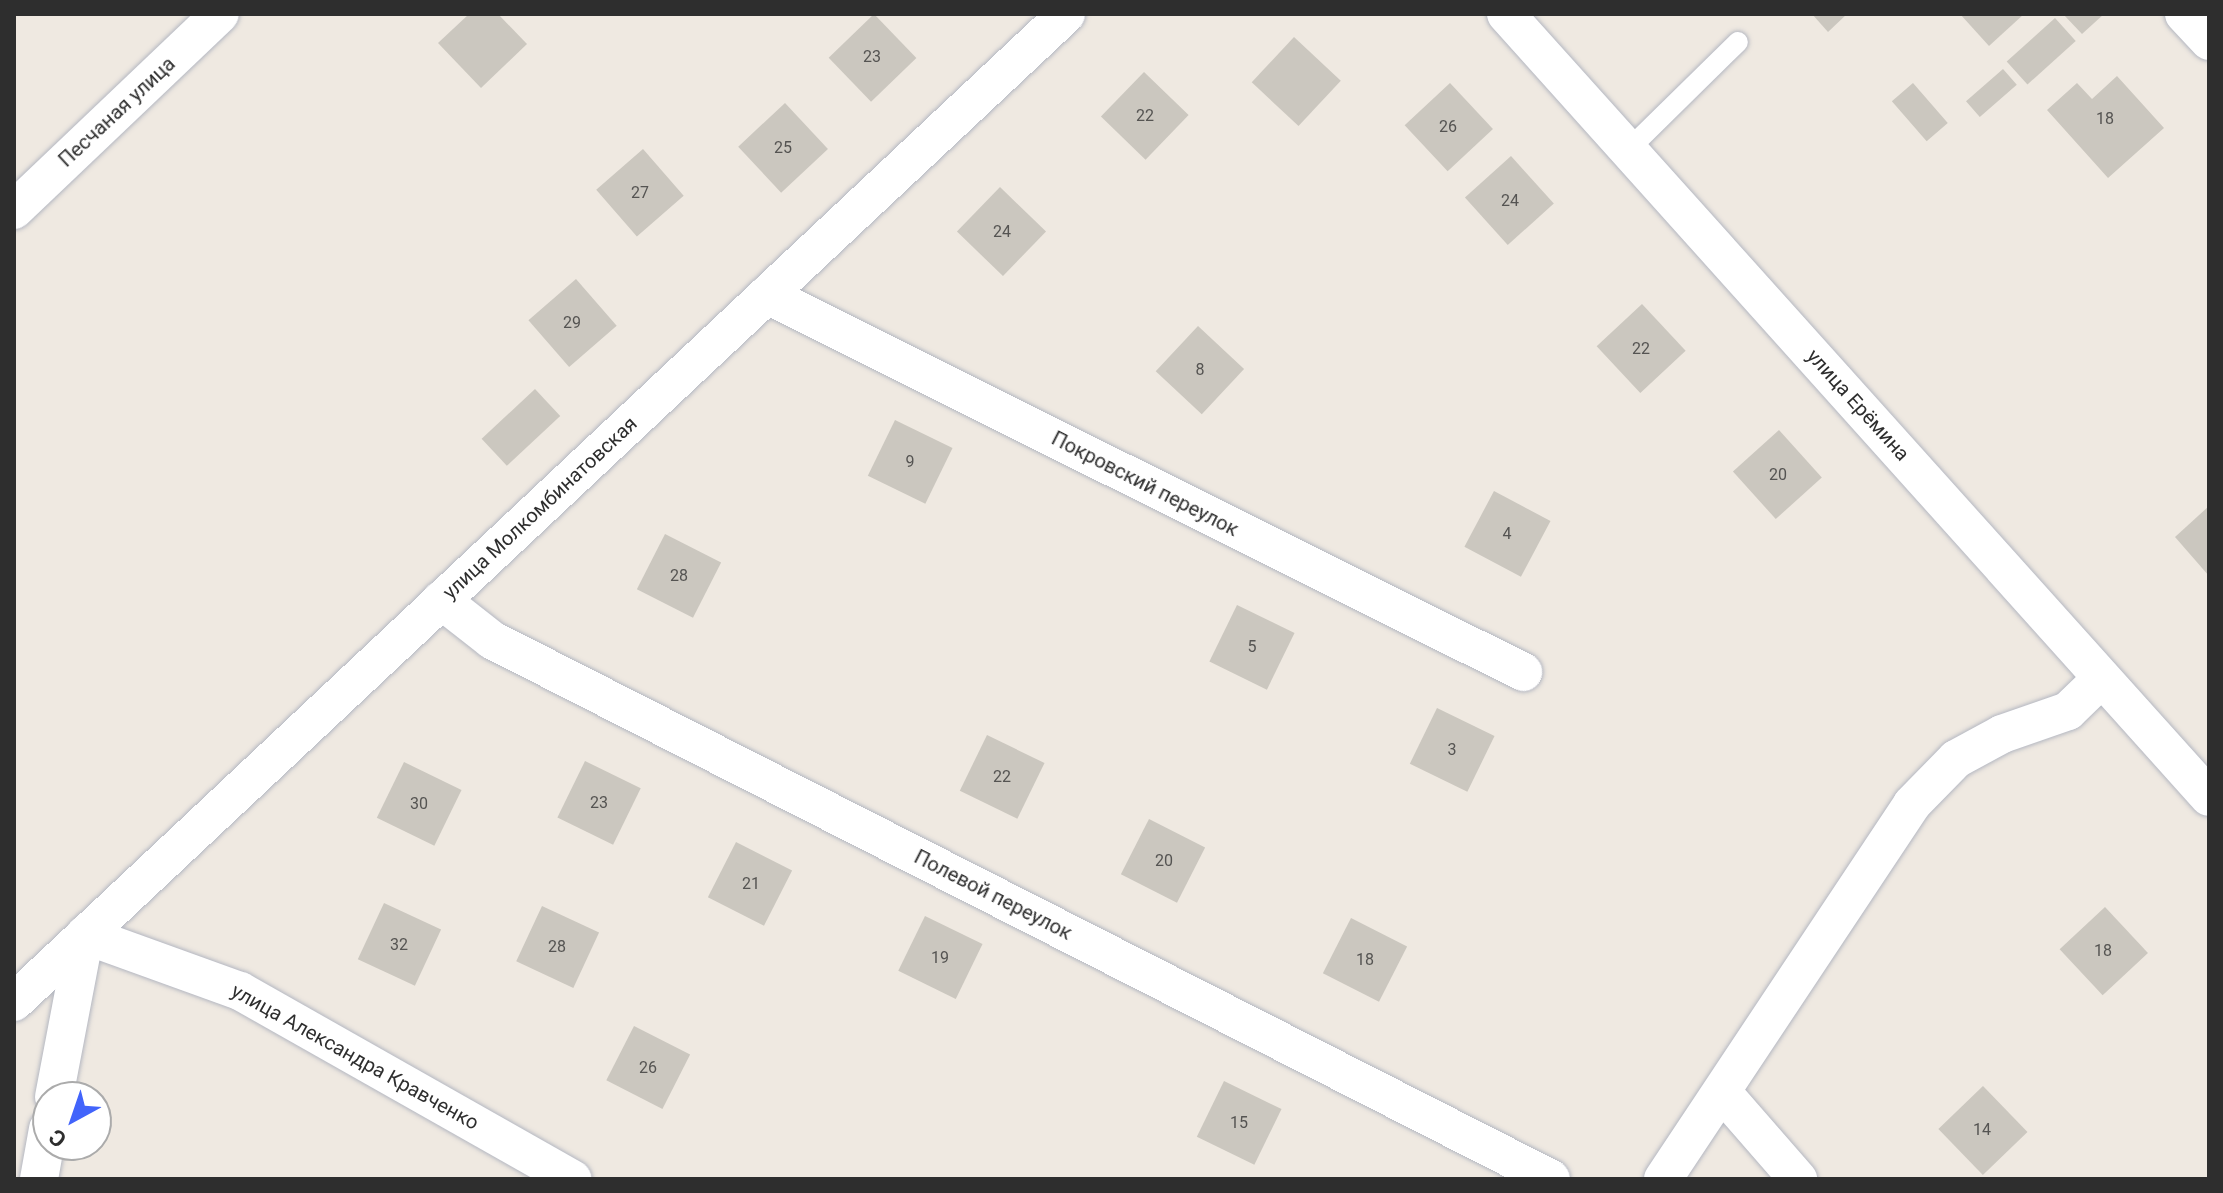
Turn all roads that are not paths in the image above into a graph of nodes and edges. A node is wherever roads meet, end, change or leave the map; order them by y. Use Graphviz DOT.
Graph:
graph roads {
  1 [pos="220,14"];
  2 [pos="1066,14"];
  3 [pos="1506,14"];
  4 [pos="2184,14"];
  5 [pos="2209,41"];
  6 [pos="1738,42"];
  7 [pos="1628,150"];
  8 [pos="14,210"];
  9 [pos="767,295"];
  10 [pos="441,600"];
  11 [pos="1523,672"];
  12 [pos="2102,678"];
  13 [pos="2209,797"];
  14 [pos="85,935"];
  15 [pos="14,1002"];
  16 [pos="57,1081"];
  17 [pos="1722,1092"];
  18 [pos="572,1179"];
  19 [pos="1551,1179"];
  20 [pos="1663,1179"];
  21 [pos="1798,1179"];
  1 -- 8 [label="street, Песчаная улица"];
  2 -- 9 [label="street, улица Молкомбинатовская"];
  3 -- 7 [label="street, улица Ерёмина"];
  4 -- 5 [label="street"];
  6 -- 7 [label="lane"];
  7 -- 12 [label="street, улица Ерёмина"];
  9 -- 10 [label="street, улица Молкомбинатовская"];
  9 -- 11 [label="street, Покровский переулок"];
  10 -- 14 [label="street, улица Молкомбинатовская"];
  10 -- 19 [label="street, Полевой переулок"];
  12 -- 13 [label="street, улица Ерёмина"];
  12 -- 17 [label="street"];
  14 -- 15 [label="street, улица Молкомбинатовская"];
  14 -- 16 [label="street"];
  14 -- 18 [label="street, улица Александра Кравченко"];
  17 -- 20 [label="street"];
  17 -- 21 [label="street"];
}
